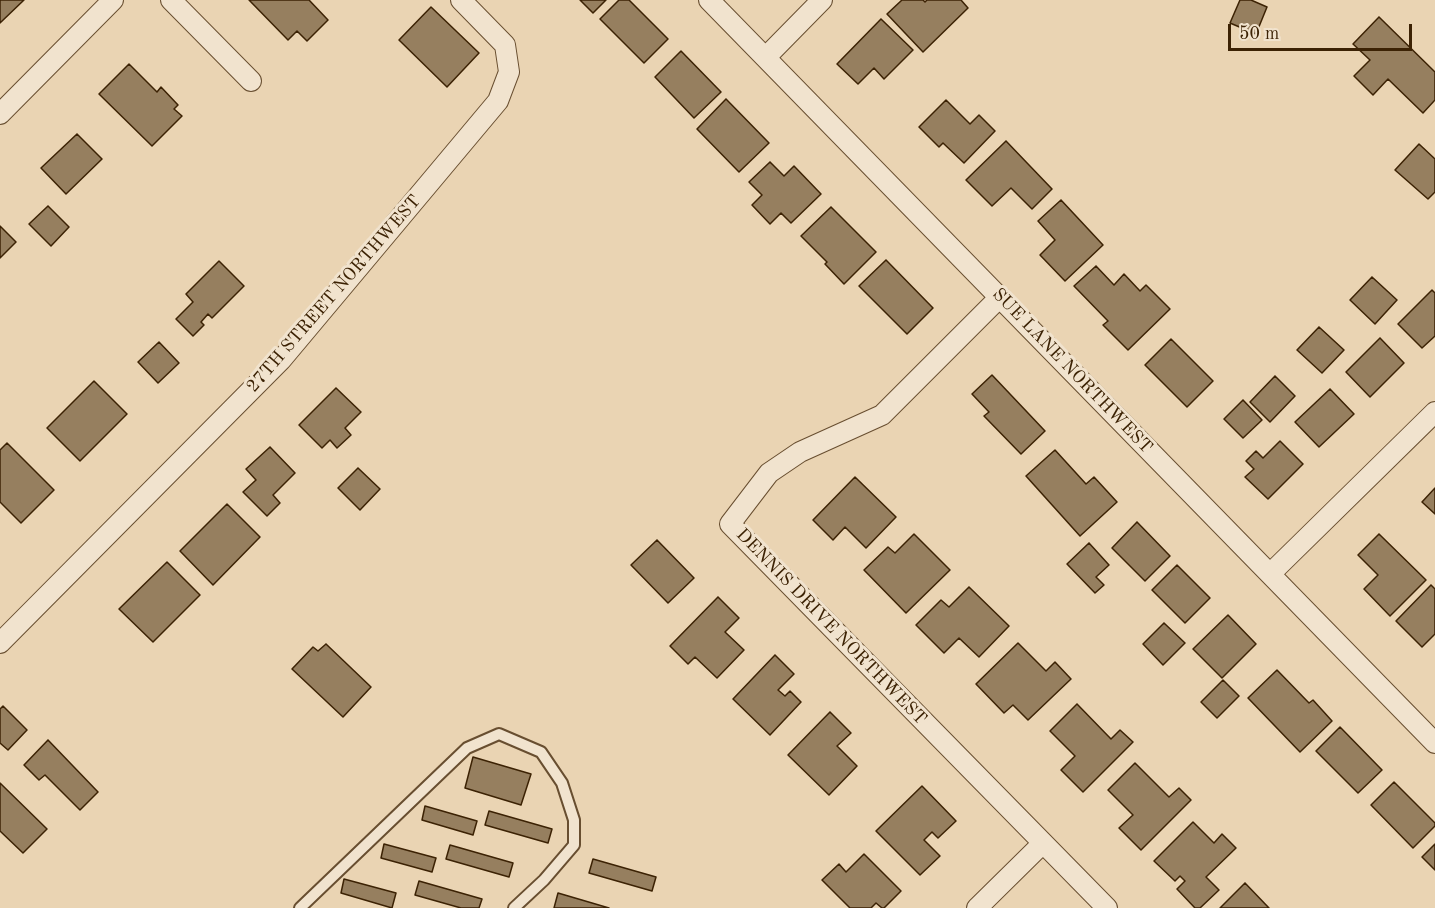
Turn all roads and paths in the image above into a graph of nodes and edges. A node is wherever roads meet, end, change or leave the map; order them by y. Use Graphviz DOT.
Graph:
graph roads {
  1 [pos="113,0"];
  2 [pos="171,0"];
  3 [pos="461,0"];
  4 [pos="709,0"];
  5 [pos="822,0"];
  6 [pos="766,57"];
  7 [pos="250,81"];
  8 [pos="0,114"];
  9 [pos="1000,297"];
  10 [pos="1435,412"];
  11 [pos="1270,574"];
  12 [pos="0,643"];
  13 [pos="1435,743"];
  14 [pos="1043,843"];
  15 [pos="300,908"];
  16 [pos="514,908"];
  17 [pos="977,908"];
  18 [pos="1107,908"];
  1 -- 8 [label="street"];
  2 -- 7 [label="street"];
  3 -- 12 [label="street, 27TH STREET NORTHWEST"];
  4 -- 6 [label="street, SUE LANE NORTHWEST"];
  5 -- 6 [label="street"];
  6 -- 9 [label="street, SUE LANE NORTHWEST"];
  9 -- 11 [label="street, SUE LANE NORTHWEST"];
  9 -- 14 [label="street, DENNIS DRIVE NORTHWEST"];
  10 -- 11 [label="street"];
  11 -- 13 [label="street, SUE LANE NORTHWEST"];
  14 -- 17 [label="street"];
  14 -- 18 [label="street, DENNIS DRIVE NORTHWEST"];
  15 -- 16 [label="lane"];
}
